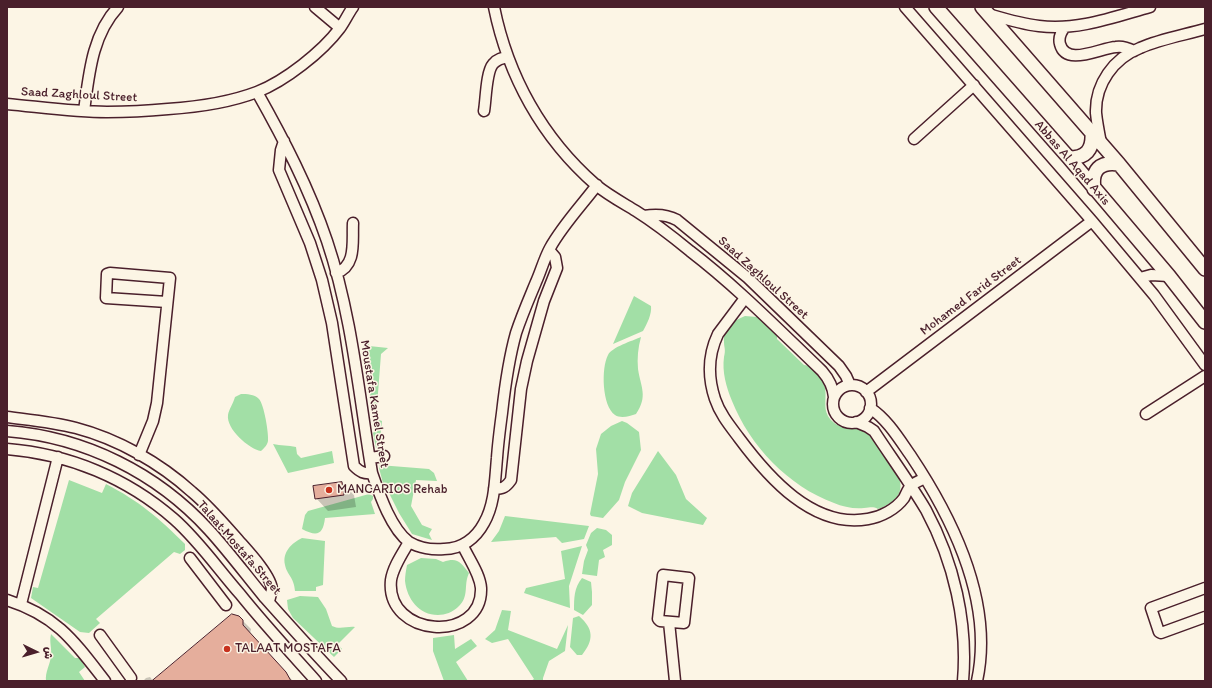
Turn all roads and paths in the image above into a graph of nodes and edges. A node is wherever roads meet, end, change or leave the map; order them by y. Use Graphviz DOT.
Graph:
graph roads {
  1 [pos="118,7"];
  2 [pos="315,7"];
  3 [pos="353,7"];
  4 [pos="494,7"];
  5 [pos="905,7"];
  6 [pos="936,7"];
  7 [pos="1150,7"];
  8 [pos="985,10"];
  9 [pos="1065,27"];
  10 [pos="340,28"];
  11 [pos="1205,29"];
  12 [pos="1134,51"];
  13 [pos="508,57"];
  14 [pos="974,85"];
  15 [pos="257,92"];
  16 [pos="7,104"];
  17 [pos="84,111"];
  18 [pos="484,111"];
  19 [pos="1092,133"];
  20 [pos="914,139"];
  21 [pos="284,141"];
  22 [pos="1101,143"];
  23 [pos="1068,158"];
  24 [pos="1119,164"];
  25 [pos="597,185"];
  26 [pos="1094,189"];
  27 [pos="644,216"];
  28 [pos="1092,221"];
  29 [pos="353,223"];
  30 [pos="549,250"];
  31 [pos="1205,269"];
  32 [pos="336,273"];
  33 [pos="1169,276"];
  34 [pos="1140,278"];
  35 [pos="745,298"];
  36 [pos="167,302"];
  37 [pos="1205,322"];
  38 [pos="1205,365"];
  39 [pos="1205,376"];
  40 [pos="850,385"];
  41 [pos="866,392"];
  42 [pos="834,397"];
  43 [pos="870,408"];
  44 [pos="1146,414"];
  45 [pos="7,418"];
  46 [pos="856,422"];
  47 [pos="7,431"];
  48 [pos="7,449"];
  49 [pos="139,455"];
  50 [pos="384,456"];
  51 [pos="58,457"];
  52 [pos="370,458"];
  53 [pos="372,473"];
  54 [pos="925,478"];
  55 [pos="911,486"];
  56 [pos="494,489"];
  57 [pos="409,542"];
  58 [pos="463,546"];
  59 [pos="190,558"];
  60 [pos="1205,588"];
  61 [pos="7,600"];
  62 [pos="269,601"];
  63 [pos="21,604"];
  64 [pos="226,605"];
  65 [pos="1205,617"];
  66 [pos="669,622"];
  67 [pos="100,635"];
  68 [pos="131,678"];
  69 [pos="105,681"];
  70 [pos="316,681"];
  71 [pos="341,681"];
  72 [pos="675,681"];
  73 [pos="963,681"];
  74 [pos="977,681"];
  1 -- 17 [label="street"];
  2 -- 10 [label="street"];
  3 -- 10 [label="street, Saad Zaghloul Street"];
  4 -- 13 [label="street, Saad Zaghloul Street"];
  5 -- 14 [label="street"];
  6 -- 23 [label="main road, Abbas Al Aqad Axis"];
  7 -- 9 [label="street"];
  8 -- 9 [label="street"];
  8 -- 19 [label="main road"];
  9 -- 12 [label="street"];
  10 -- 15 [label="street, Saad Zaghloul Street"];
  11 -- 12 [label="street"];
  12 -- 22 [label="street"];
  13 -- 18 [label="street"];
  13 -- 25 [label="street, Saad Zaghloul Street"];
  14 -- 20 [label="street"];
  14 -- 28 [label="street"];
  15 -- 17 [label="street, Saad Zaghloul Street"];
  15 -- 21 [label="street, Moustafa Kamel Street"];
  16 -- 17 [label="street, Saad Zaghloul Street"];
  19 -- 22 [label="main road"];
  19 -- 23 [label="main road"];
  21 -- 32 [label="street, Moustafa Kamel Street"];
  21 -- 53 [label="street"];
  22 -- 24 [label="main road"];
  23 -- 26 [label="main road, Abbas Al Aqad Axis"];
  24 -- 26 [label="main road"];
  24 -- 31 [label="main road"];
  25 -- 27 [label="street, Saad Zaghloul Street"];
  25 -- 30 [label="street"];
  26 -- 33 [label="main road, Abbas Al Aqad Axis"];
  27 -- 35 [label="street, Saad Zaghloul Street"];
  27 -- 40 [label="street, Saad Zaghloul Street"];
  28 -- 34 [label="street"];
  28 -- 41 [label="street, Mohamed Farid Street"];
  29 -- 32 [label="street"];
  30 -- 56 [label="street"];
  30 -- 56 [label="street"];
  32 -- 52 [label="street, Moustafa Kamel Street"];
  33 -- 34 [label="street"];
  33 -- 37 [label="main road, Abbas Al Aqad Axis"];
  34 -- 38 [label="street"];
  35 -- 42 [label="street, Saad Zaghloul Street"];
  35 -- 55 [label="street"];
  36 -- 36 [label="street"];
  36 -- 49 [label="street"];
  39 -- 44 [label="street"];
  40 -- 41 [label="street"];
  40 -- 42 [label="street"];
  41 -- 43 [label="street"];
  42 -- 46 [label="street"];
  43 -- 46 [label="street"];
  43 -- 54 [label="street"];
  45 -- 49 [label="street"];
  46 -- 55 [label="street"];
  47 -- 62 [label="street, Talaat Mostafa Street"];
  48 -- 51 [label="street"];
  49 -- 62 [label="street"];
  50 -- 52 [label="street"];
  51 -- 63 [label="street"];
  51 -- 70 [label="street"];
  52 -- 53 [label="street, Moustafa Kamel Street"];
  53 -- 57 [label="street, Moustafa Kamel Street"];
  54 -- 55 [label="street"];
  54 -- 74 [label="street"];
  55 -- 73 [label="street"];
  56 -- 58 [label="street"];
  57 -- 58 [label="street"];
  57 -- 58 [label="street"];
  59 -- 64 [label="street"];
  60 -- 65 [label="street"];
  61 -- 63 [label="street"];
  62 -- 71 [label="street, Talaat Mostafa Street"];
  63 -- 69 [label="street"];
  66 -- 66 [label="street"];
  66 -- 72 [label="street"];
  67 -- 68 [label="street"];
}
